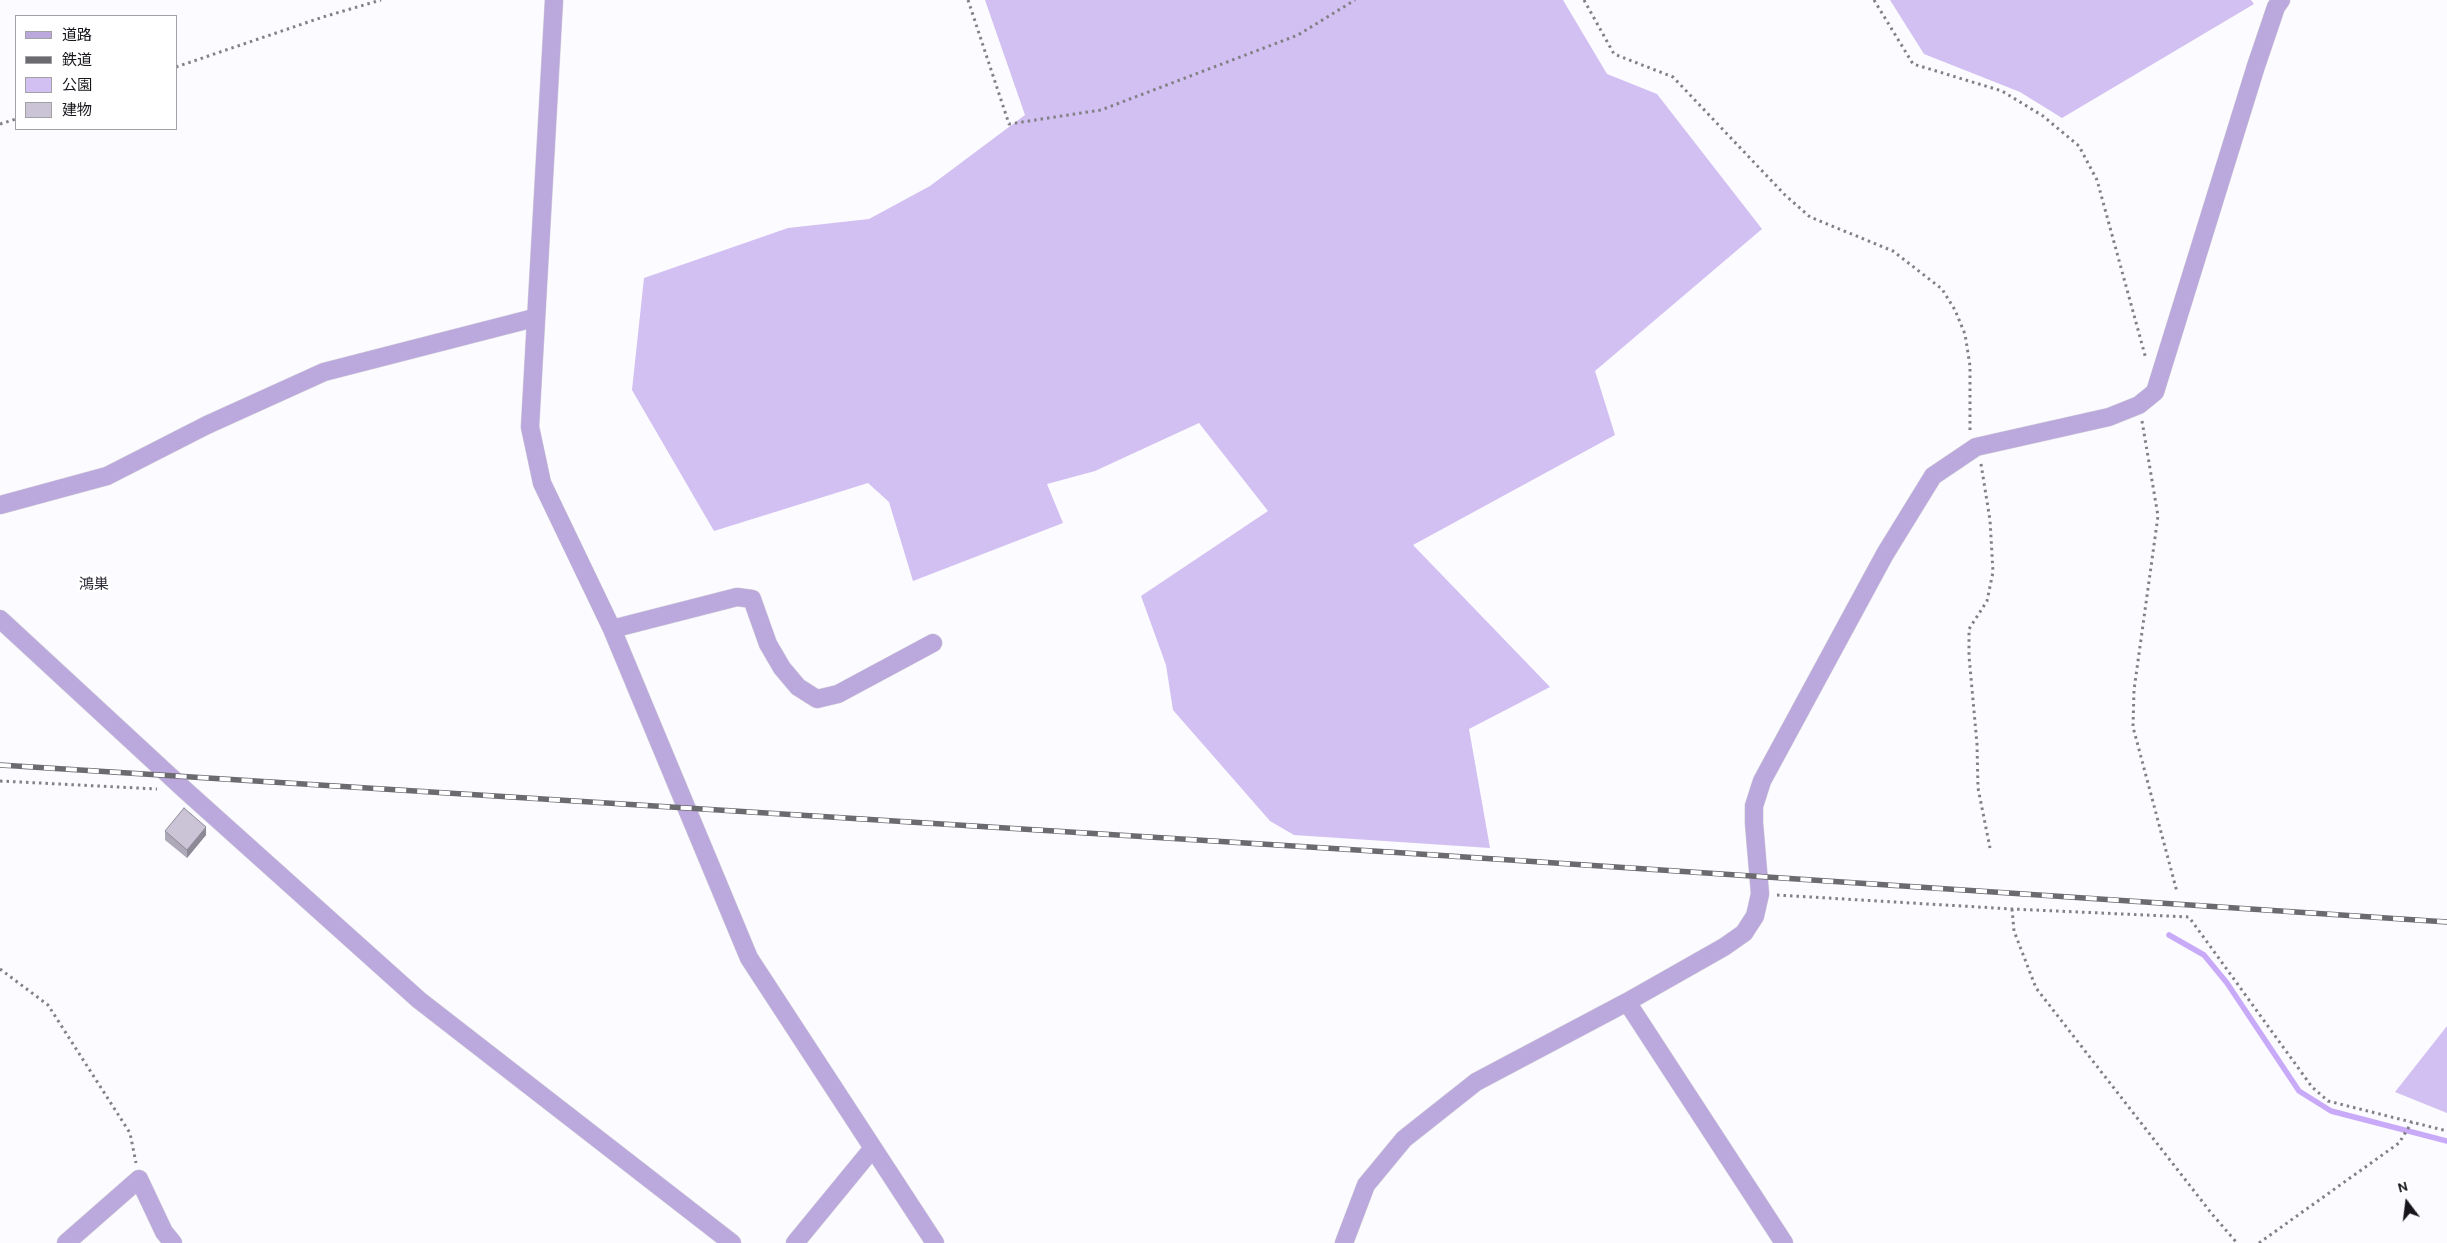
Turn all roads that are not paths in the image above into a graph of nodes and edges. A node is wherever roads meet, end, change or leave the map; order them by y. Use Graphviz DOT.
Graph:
graph roads {
  1 [pos="554,0"];
  2 [pos="2281,0"];
  3 [pos="534,318"];
  4 [pos="0,505"];
  5 [pos="0,619"];
  6 [pos="612,629"];
  7 [pos="933,643"];
  8 [pos="1627,1002"];
  9 [pos="873,1148"];
  10 [pos="66,1243"];
  11 [pos="173,1243"];
  12 [pos="732,1243"];
  13 [pos="795,1243"];
  14 [pos="935,1243"];
  15 [pos="1344,1243"];
  16 [pos="1784,1243"];
  1 -- 3 [label="street"];
  2 -- 8 [label="street"];
  3 -- 4 [label="street"];
  3 -- 6 [label="street"];
  5 -- 12 [label="street"];
  6 -- 7 [label="street"];
  6 -- 9 [label="street"];
  8 -- 15 [label="street"];
  8 -- 16 [label="street"];
  9 -- 13 [label="street"];
  9 -- 14 [label="street"];
  10 -- 11 [label="street"];
}
